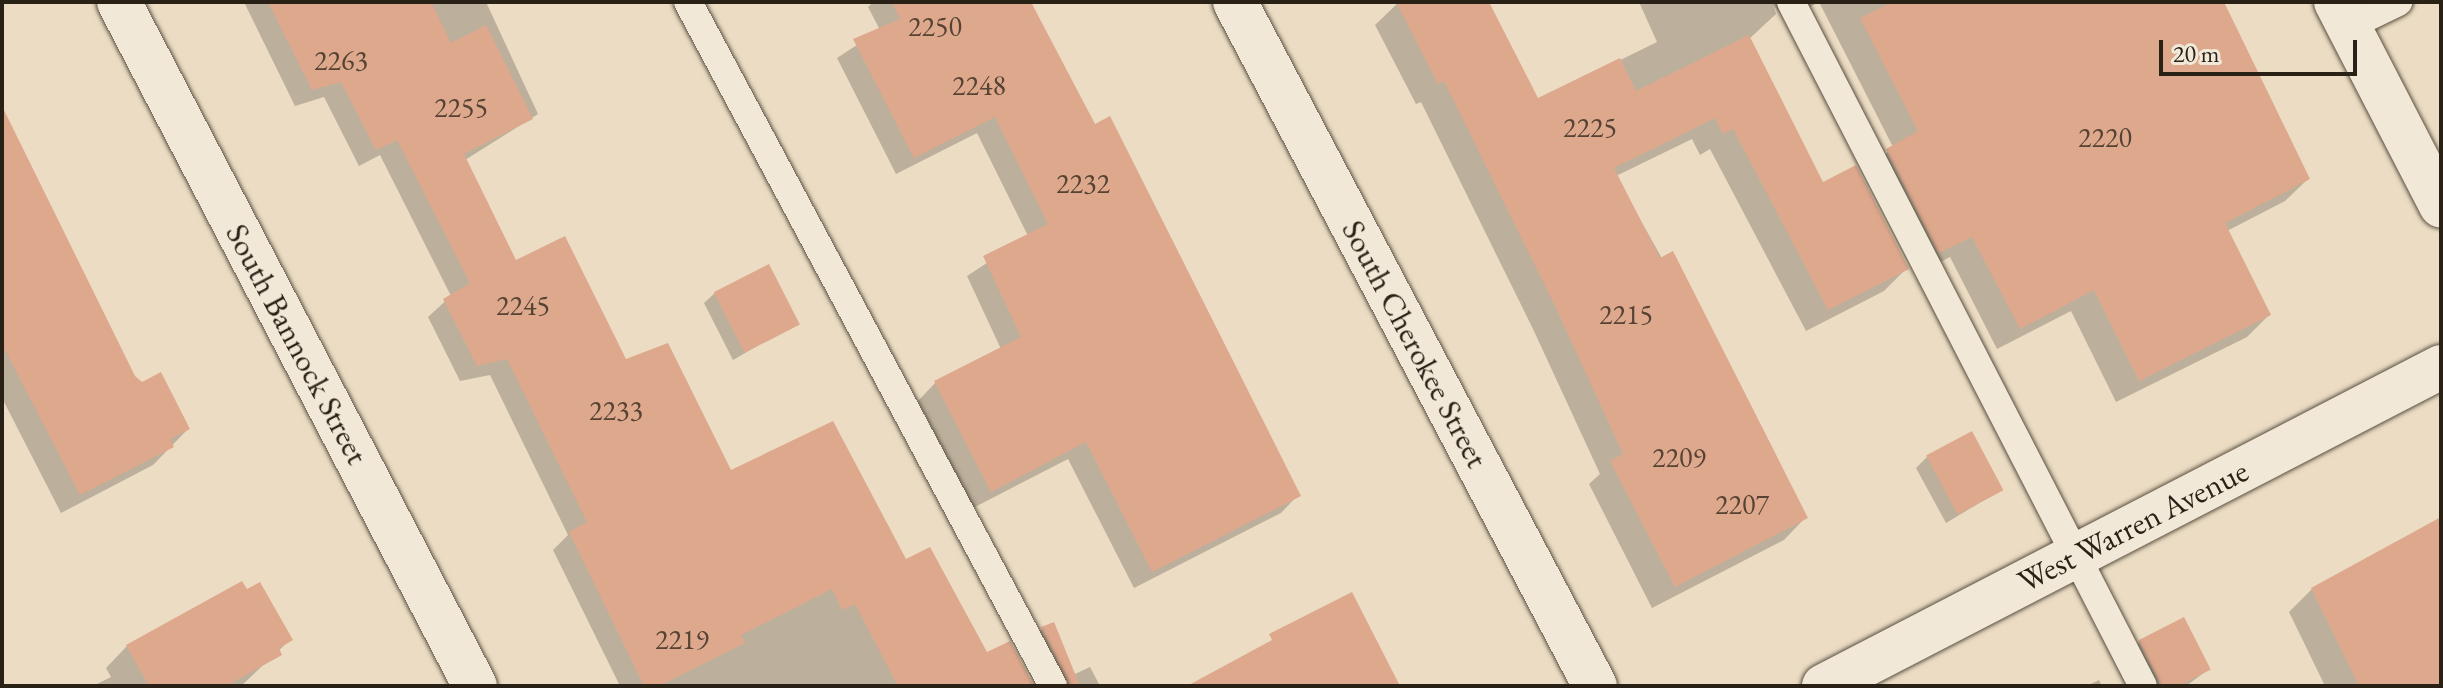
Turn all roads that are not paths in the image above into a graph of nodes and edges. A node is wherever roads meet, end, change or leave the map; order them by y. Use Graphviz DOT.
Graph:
graph roads {
  1 [pos="119,2"];
  2 [pos="688,2"];
  3 [pos="1235,2"];
  4 [pos="1791,2"];
  5 [pos="2398,2"];
  6 [pos="2342,14"];
  7 [pos="2441,205"];
  8 [pos="2441,367"];
  9 [pos="2076,556"];
  10 [pos="475,686"];
  11 [pos="1053,686"];
  12 [pos="1595,686"];
  13 [pos="1824,686"];
  14 [pos="2143,686"];
  1 -- 10 [label="street, South Bannock Street"];
  2 -- 11 [label="lane"];
  3 -- 12 [label="street, South Cherokee Street"];
  4 -- 9 [label="lane"];
  5 -- 6 [label="lane"];
  6 -- 7 [label="street"];
  8 -- 9 [label="street, West Warren Avenue"];
  9 -- 13 [label="street, West Warren Avenue"];
  9 -- 14 [label="lane"];
}
